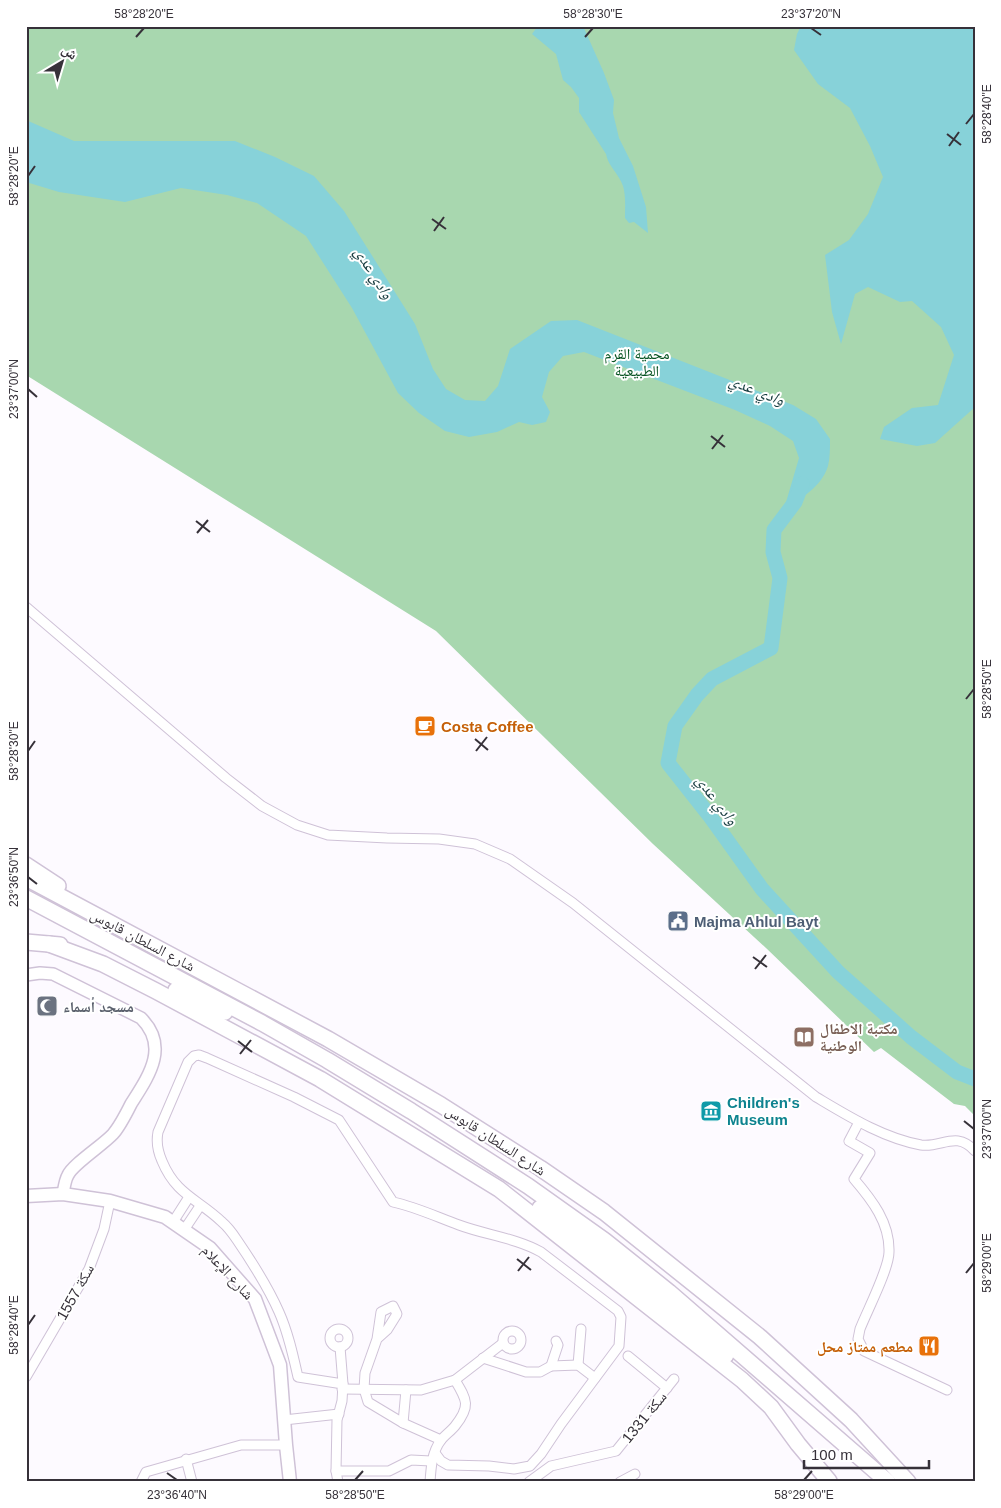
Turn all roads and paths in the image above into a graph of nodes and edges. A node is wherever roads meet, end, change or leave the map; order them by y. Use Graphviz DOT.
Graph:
graph roads {
  1 [pos="26,607"];
  2 [pos="26,864"];
  3 [pos="26,878"];
  4 [pos="26,898"];
  5 [pos="100,916"];
  6 [pos="26,942"];
  7 [pos="50,944"];
  8 [pos="26,975"];
  9 [pos="262,1023"];
  10 [pos="411,1111"];
  11 [pos="859,1122"];
  12 [pos="975,1151"];
  13 [pos="63,1194"];
  14 [pos="26,1196"];
  15 [pos="189,1197"];
  16 [pos="110,1201"];
  17 [pos="200,1206"];
  18 [pos="173,1222"];
  19 [pos="184,1230"];
  20 [pos="581,1329"];
  21 [pos="377,1339"];
  22 [pos="556,1341"];
  23 [pos="503,1343"];
  24 [pos="340,1347"];
  25 [pos="628,1356"];
  26 [pos="483,1358"];
  27 [pos="578,1365"];
  28 [pos="551,1366"];
  29 [pos="26,1377"];
  30 [pos="595,1378"];
  31 [pos="674,1379"];
  32 [pos="455,1380"];
  33 [pos="342,1386"];
  34 [pos="667,1388"];
  35 [pos="364,1389"];
  36 [pos="406,1390"];
  37 [pos="947,1390"];
  38 [pos="338,1414"];
  39 [pos="284,1420"];
  40 [pos="851,1420"];
  41 [pos="403,1423"];
  42 [pos="441,1440"];
  43 [pos="286,1445"];
  44 [pos="433,1457"];
  45 [pos="186,1460"];
  46 [pos="336,1472"];
  47 [pos="635,1474"];
  48 [pos="141,1482"];
  49 [pos="192,1482"];
  50 [pos="290,1482"];
  51 [pos="338,1482"];
  52 [pos="430,1482"];
  53 [pos="529,1482"];
  54 [pos="620,1482"];
  55 [pos="830,1482"];
  56 [pos="888,1482"];
  57 [pos="908,1482"];
  58 [pos="920,1482"];
  1 -- 11 [label="street"];
  2 -- 5 [label="highway"];
  3 -- 5 [label="highway, شارع السلطان قابوس"];
  4 -- 9 [label="highway, شارع السلطان قابوس"];
  5 -- 40 [label="highway, شارع السلطان قابوس"];
  6 -- 7 [label="highway"];
  7 -- 9 [label="highway"];
  7 -- 55 [label="highway"];
  8 -- 13 [label="street"];
  9 -- 10 [label="highway, شارع السلطان قابوس"];
  10 -- 55 [label="highway"];
  10 -- 56 [label="highway, شارع السلطان قابوس"];
  11 -- 12 [label="street"];
  11 -- 37 [label="street"];
  13 -- 14 [label="main road, شارع الإعلام"];
  13 -- 16 [label="main road, شارع الإعلام"];
  15 -- 17 [label="street"];
  15 -- 18 [label="street"];
  15 -- 30 [label="street"];
  16 -- 18 [label="main road, شارع الإعلام"];
  16 -- 29 [label="street, سكة 1557"];
  17 -- 19 [label="street"];
  17 -- 33 [label="street"];
  18 -- 19 [label="main road, شارع الإعلام"];
  19 -- 39 [label="main road, شارع الإعلام"];
  20 -- 27 [label="street"];
  21 -- 35 [label="street"];
  22 -- 28 [label="street"];
  23 -- 26 [label="street"];
  24 -- 33 [label="street"];
  25 -- 34 [label="street"];
  26 -- 28 [label="street"];
  26 -- 32 [label="street"];
  27 -- 28 [label="street"];
  27 -- 30 [label="street"];
  30 -- 44 [label="street"];
  31 -- 34 [label="street, سكة 1331"];
  32 -- 36 [label="street"];
  32 -- 42 [label="street"];
  33 -- 35 [label="street"];
  33 -- 38 [label="street"];
  34 -- 53 [label="street, سكة 1331"];
  35 -- 36 [label="street"];
  35 -- 41 [label="street"];
  36 -- 41 [label="street"];
  38 -- 39 [label="street"];
  38 -- 46 [label="street"];
  39 -- 43 [label="main road, شارع الإعلام"];
  40 -- 57 [label="highway, شارع السلطان قابوس"];
  40 -- 58 [label="highway"];
  41 -- 42 [label="street"];
  42 -- 44 [label="street"];
  43 -- 45 [label="street"];
  43 -- 50 [label="main road, شارع الإعلام"];
  44 -- 46 [label="street"];
  44 -- 52 [label="street"];
  45 -- 48 [label="street"];
  45 -- 49 [label="street"];
  46 -- 51 [label="street"];
  47 -- 54 [label="street"];
}
